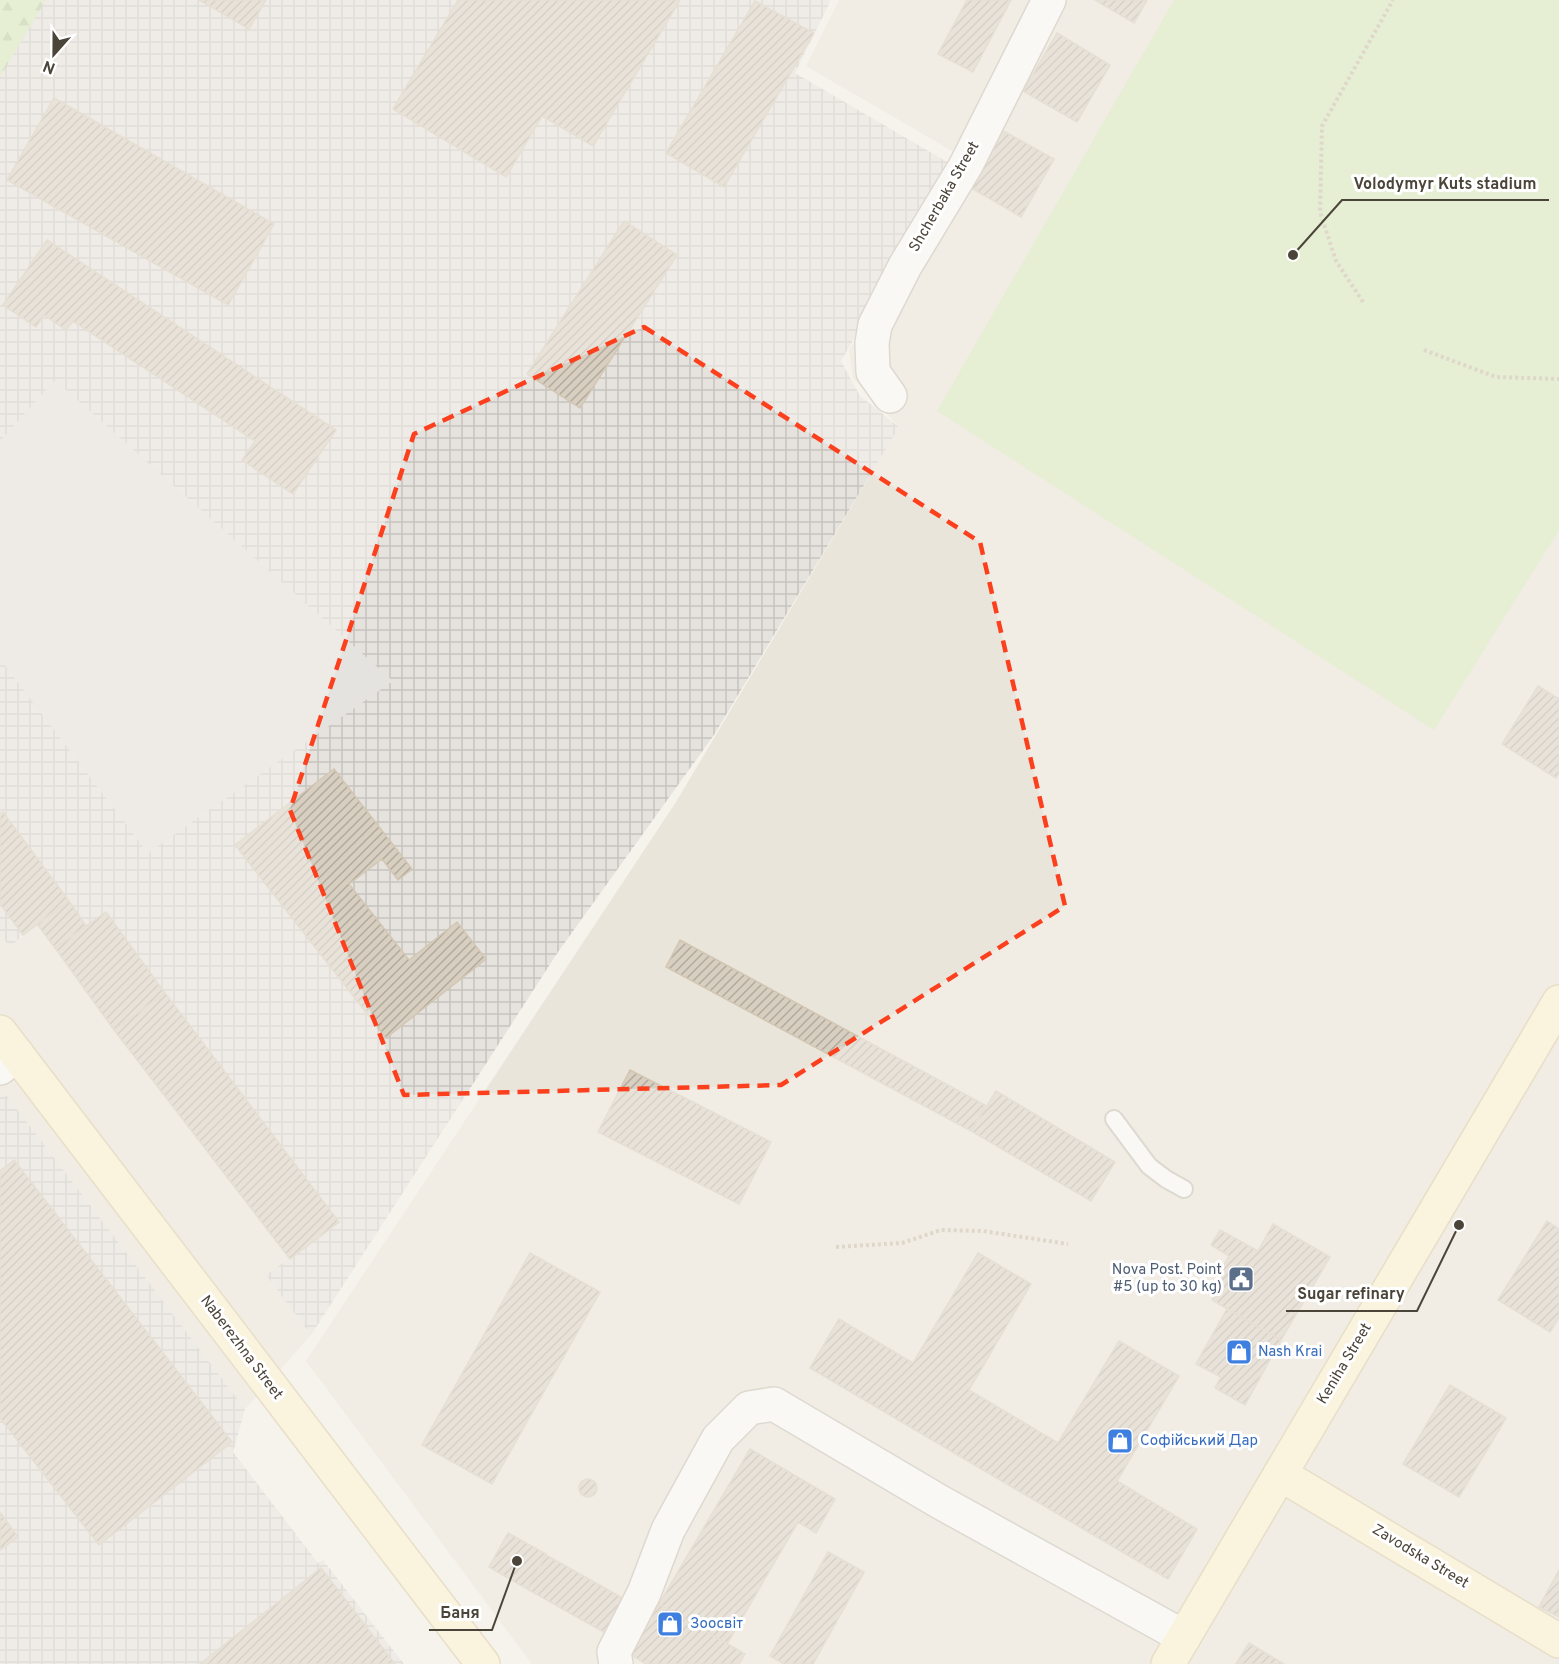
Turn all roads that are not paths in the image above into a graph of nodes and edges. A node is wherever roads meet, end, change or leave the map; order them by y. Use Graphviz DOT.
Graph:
graph roads {
  1 [pos="1049,0"];
  2 [pos="891,396"];
  3 [pos="1559,1002"];
  4 [pos="6,1052"];
  5 [pos="1114,1119"];
  6 [pos="1184,1189"];
  7 [pos="1280,1474"];
  8 [pos="1559,1641"];
  9 [pos="1176,1651"];
  10 [pos="483,1664"];
  11 [pos="616,1664"];
  1 -- 2 [label="street, Shcherbaka Street"];
  3 -- 7 [label="main road, Keniha Street"];
  4 -- 10 [label="main road, Naberezhna Street"];
  5 -- 6 [label="lane"];
  7 -- 8 [label="main road, Zavodska Street"];
  7 -- 9 [label="main road, Keniha Street"];
  9 -- 11 [label="street"];
}
